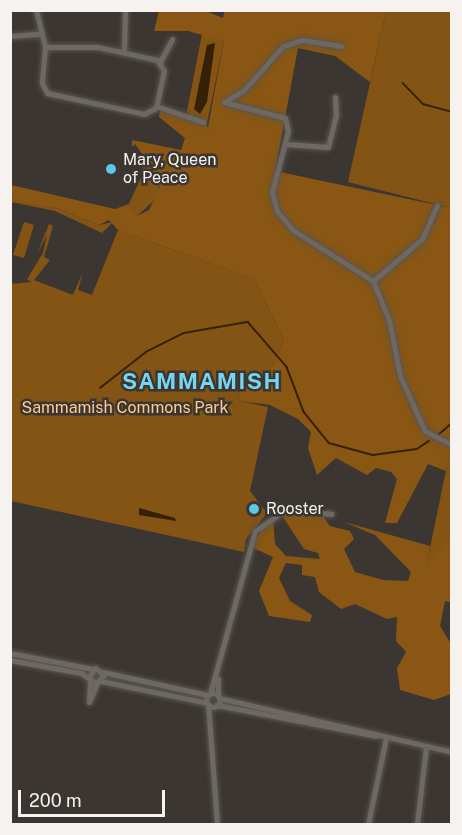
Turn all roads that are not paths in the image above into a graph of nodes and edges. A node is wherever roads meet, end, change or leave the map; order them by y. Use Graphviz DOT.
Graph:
graph roads {
  1 [pos="36,10"];
  2 [pos="124,10"];
  3 [pos="41,34"];
  4 [pos="10,36"];
  5 [pos="172,39"];
  6 [pos="341,46"];
  7 [pos="45,47"];
  8 [pos="124,52"];
  9 [pos="161,63"];
  10 [pos="335,97"];
  11 [pos="156,106"];
  12 [pos="203,122"];
  13 [pos="285,144"];
  14 [pos="437,205"];
  15 [pos="373,281"];
  16 [pos="452,445"];
  17 [pos="332,514"];
  18 [pos="10,653"];
  19 [pos="10,660"];
  20 [pos="92,669"];
  21 [pos="103,672"];
  22 [pos="89,679"];
  23 [pos="218,679"];
  24 [pos="99,682"];
  25 [pos="209,695"];
  26 [pos="218,697"];
  27 [pos="211,705"];
  28 [pos="376,736"];
  29 [pos="386,738"];
  30 [pos="426,747"];
  31 [pos="452,752"];
  32 [pos="217,825"];
  33 [pos="368,825"];
  34 [pos="417,825"];
  1 -- 3 [label="street"];
  2 -- 8 [label="street"];
  3 -- 4 [label="street"];
  3 -- 7 [label="street"];
  5 -- 9 [label="street"];
  6 -- 13 [label="street"];
  7 -- 8 [label="street"];
  7 -- 11 [label="street"];
  8 -- 9 [label="street"];
  9 -- 11 [label="street"];
  10 -- 13 [label="street"];
  11 -- 12 [label="street"];
  13 -- 15 [label="street"];
  14 -- 15 [label="street"];
  15 -- 16 [label="street"];
  17 -- 23 [label="street"];
  18 -- 20 [label="street"];
  19 -- 22 [label="street"];
  20 -- 21 [label="street"];
  20 -- 22 [label="street"];
  21 -- 24 [label="street"];
  21 -- 25 [label="street"];
  22 -- 24 [label="street"];
  22 -- 24 [label="street"];
  23 -- 25 [label="street"];
  23 -- 26 [label="street"];
  24 -- 27 [label="street"];
  25 -- 26 [label="street"];
  25 -- 27 [label="street"];
  26 -- 27 [label="street"];
  26 -- 28 [label="street"];
  27 -- 28 [label="street"];
  27 -- 32 [label="street"];
  28 -- 29 [label="street"];
  29 -- 30 [label="street"];
  29 -- 33 [label="street"];
  30 -- 31 [label="street"];
  30 -- 34 [label="street"];
}
